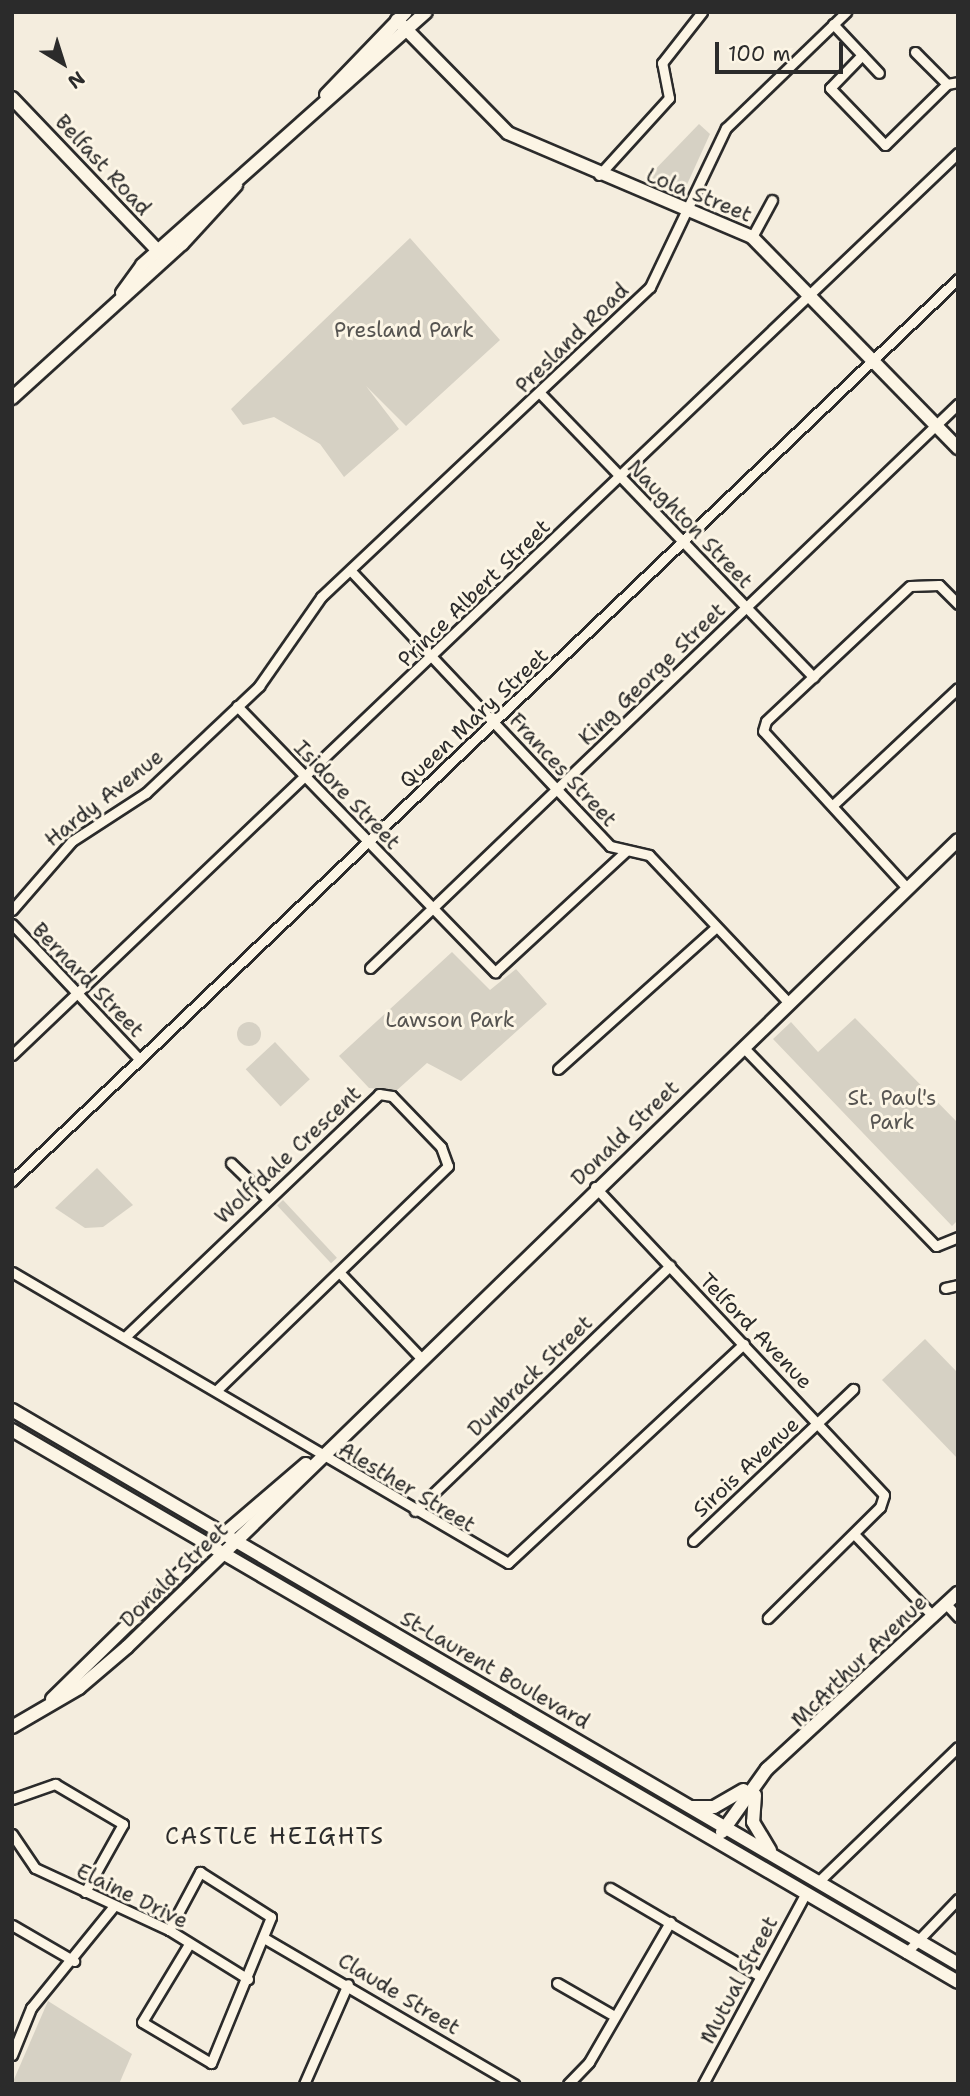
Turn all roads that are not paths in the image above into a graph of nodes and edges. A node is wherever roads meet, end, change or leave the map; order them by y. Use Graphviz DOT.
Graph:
graph roads {
  1 [pos="426,12"];
  2 [pos="702,12"];
  3 [pos="846,12"];
  4 [pos="403,21"];
  5 [pos="834,24"];
  6 [pos="915,52"];
  7 [pos="862,55"];
  8 [pos="879,73"];
  9 [pos="958,82"];
  10 [pos="947,84"];
  11 [pos="12,98"];
  12 [pos="958,153"];
  13 [pos="600,175"];
  14 [pos="772,200"];
  15 [pos="686,210"];
  16 [pos="752,237"];
  17 [pos="162,255"];
  18 [pos="958,279"];
  19 [pos="810,295"];
  20 [pos="873,360"];
  21 [pos="541,394"];
  22 [pos="12,398"];
  23 [pos="958,404"];
  24 [pos="936,425"];
  25 [pos="958,448"];
  26 [pos="620,477"];
  27 [pos="684,543"];
  28 [pos="351,571"];
  29 [pos="958,604"];
  30 [pos="746,608"];
  31 [pos="433,657"];
  32 [pos="282,659"];
  33 [pos="813,677"];
  34 [pos="958,688"];
  35 [pos="237,706"];
  36 [pos="494,723"];
  37 [pos="306,777"];
  38 [pos="557,789"];
  39 [pos="833,805"];
  40 [pos="368,842"];
  41 [pos="956,846"];
  42 [pos="626,851"];
  43 [pos="908,889"];
  44 [pos="12,910"];
  45 [pos="431,910"];
  46 [pos="12,924"];
  47 [pos="716,927"];
  48 [pos="370,968"];
  49 [pos="77,992"];
  50 [pos="789,1003"];
  51 [pos="743,1047"];
  52 [pos="12,1055"];
  53 [pos="139,1059"];
  54 [pos="558,1069"];
  55 [pos="231,1163"];
  56 [pos="12,1181"];
  57 [pos="595,1187"];
  58 [pos="267,1198"];
  59 [pos="958,1237"];
  60 [pos="670,1266"];
  61 [pos="12,1272"];
  62 [pos="339,1272"];
  63 [pos="958,1285"];
  64 [pos="946,1287"];
  65 [pos="126,1336"];
  66 [pos="744,1344"];
  67 [pos="420,1357"];
  68 [pos="853,1389"];
  69 [pos="216,1391"];
  70 [pos="12,1410"];
  71 [pos="818,1423"];
  72 [pos="12,1430"];
  73 [pos="320,1454"];
  74 [pos="415,1511"];
  75 [pos="223,1534"];
  76 [pos="854,1534"];
  77 [pos="693,1541"];
  78 [pos="236,1542"];
  79 [pos="212,1545"];
  80 [pos="225,1553"];
  81 [pos="958,1593"];
  82 [pos="946,1604"];
  83 [pos="933,1616"];
  84 [pos="958,1617"];
  85 [pos="768,1618"];
  86 [pos="43,1709"];
  87 [pos="12,1727"];
  88 [pos="958,1747"];
  89 [pos="787,1756"];
  90 [pos="758,1779"];
  91 [pos="755,1795"];
  92 [pos="12,1799"];
  93 [pos="691,1807"];
  94 [pos="727,1828"];
  95 [pos="12,1833"];
  96 [pos="718,1842"];
  97 [pos="775,1856"];
  98 [pos="818,1882"];
  99 [pos="610,1888"];
  100 [pos="85,1892"];
  101 [pos="806,1893"];
  102 [pos="958,1899"];
  103 [pos="113,1907"];
  104 [pos="670,1922"];
  105 [pos="12,1925"];
  106 [pos="169,1930"];
  107 [pos="264,1938"];
  108 [pos="916,1940"];
  109 [pos="190,1944"];
  110 [pos="906,1952"];
  111 [pos="74,1961"];
  112 [pos="958,1964"];
  113 [pos="760,1976"];
  114 [pos="248,1979"];
  115 [pos="958,1982"];
  116 [pos="557,1983"];
  117 [pos="348,1984"];
  118 [pos="611,2014"];
  119 [pos="12,2055"];
  120 [pos="304,2084"];
  121 [pos="514,2084"];
  122 [pos="568,2084"];
  123 [pos="703,2084"];
  1 -- 4 [label="main road"];
  2 -- 13 [label="street"];
  3 -- 5 [label="street, Presland Road"];
  4 -- 13 [label="main road, Lola Street"];
  4 -- 17 [label="main road"];
  5 -- 7 [label="street"];
  5 -- 15 [label="street, Presland Road"];
  6 -- 10 [label="street"];
  7 -- 8 [label="street"];
  7 -- 10 [label="street"];
  9 -- 10 [label="street"];
  11 -- 17 [label="main road, Belfast Road"];
  12 -- 19 [label="street, Prince Albert Street"];
  13 -- 15 [label="main road, Lola Street"];
  14 -- 16 [label="street"];
  15 -- 16 [label="main road, Lola Street"];
  15 -- 21 [label="street, Presland Road"];
  16 -- 19 [label="main road, Lola Street"];
  17 -- 22 [label="main road"];
  18 -- 20 [label="street, Queen Mary Street"];
  19 -- 20 [label="main road, Lola Street"];
  19 -- 26 [label="street, Prince Albert Street"];
  20 -- 24 [label="main road, Lola Street"];
  20 -- 27 [label="street, Queen Mary Street"];
  21 -- 26 [label="street, Naughton Street"];
  21 -- 28 [label="street, Presland Road"];
  23 -- 24 [label="street, King George Street"];
  24 -- 25 [label="main road, Lola Street"];
  24 -- 30 [label="street, King George Street"];
  26 -- 27 [label="street, Naughton Street"];
  26 -- 31 [label="street, Prince Albert Street"];
  27 -- 30 [label="street, Naughton Street"];
  27 -- 36 [label="street, Queen Mary Street"];
  28 -- 31 [label="street, Frances Street"];
  28 -- 32 [label="street, Presland Road"];
  29 -- 33 [label="street"];
  30 -- 33 [label="street, Naughton Street"];
  30 -- 38 [label="street, King George Street"];
  31 -- 36 [label="street, Frances Street"];
  31 -- 37 [label="street, Prince Albert Street"];
  32 -- 35 [label="street, Hardy Avenue"];
  33 -- 39 [label="street"];
  34 -- 39 [label="street"];
  35 -- 37 [label="street, Isidore Street"];
  35 -- 44 [label="street, Hardy Avenue"];
  36 -- 38 [label="street, Frances Street"];
  36 -- 40 [label="street, Queen Mary Street"];
  37 -- 40 [label="street, Isidore Street"];
  37 -- 49 [label="street, Prince Albert Street"];
  38 -- 42 [label="street, Frances Street"];
  38 -- 45 [label="street, King George Street"];
  39 -- 43 [label="street"];
  40 -- 45 [label="street, Isidore Street"];
  40 -- 53 [label="street, Queen Mary Street"];
  41 -- 43 [label="main road, Donald Street"];
  42 -- 45 [label="street, Isidore Street"];
  42 -- 47 [label="street, Frances Street"];
  43 -- 50 [label="main road, Donald Street"];
  45 -- 48 [label="street, King George Street"];
  46 -- 49 [label="street, Bernard Street"];
  47 -- 50 [label="street, Frances Street"];
  47 -- 54 [label="street"];
  49 -- 52 [label="street, Prince Albert Street"];
  49 -- 53 [label="street, Bernard Street"];
  50 -- 51 [label="main road, Donald Street"];
  51 -- 57 [label="main road, Donald Street"];
  51 -- 59 [label="street"];
  53 -- 56 [label="street, Queen Mary Street"];
  55 -- 58 [label="street"];
  57 -- 60 [label="street, Telford Avenue"];
  57 -- 67 [label="main road, Donald Street"];
  58 -- 62 [label="street, Wolffdale Crescent"];
  58 -- 65 [label="street, Wolffdale Crescent"];
  60 -- 66 [label="street, Telford Avenue"];
  60 -- 74 [label="street, Dunbrack Street"];
  61 -- 65 [label="street, Alesther Street"];
  62 -- 67 [label="street"];
  62 -- 69 [label="street, Wolffdale Crescent"];
  63 -- 64 [label="street"];
  65 -- 69 [label="street, Alesther Street"];
  66 -- 71 [label="street, Telford Avenue"];
  66 -- 74 [label="street, Alesther Street"];
  67 -- 73 [label="main road, Donald Street"];
  68 -- 71 [label="street, Sirois Avenue"];
  69 -- 73 [label="street, Alesther Street"];
  70 -- 75 [label="main road, St-Laurent Boulevard"];
  71 -- 76 [label="street, Telford Avenue"];
  71 -- 77 [label="street, Sirois Avenue"];
  72 -- 79 [label="main road, St-Laurent Boulevard"];
  73 -- 74 [label="street, Alesther Street"];
  73 -- 75 [label="main road, Donald Street"];
  73 -- 78 [label="main road, Donald Street"];
  75 -- 78 [label="main road, St-Laurent Boulevard"];
  75 -- 79 [label="main road, Donald Street"];
  76 -- 83 [label="street"];
  76 -- 85 [label="street"];
  78 -- 80 [label="main road, Donald Street"];
  78 -- 93 [label="main road, St-Laurent Boulevard"];
  79 -- 80 [label="main road, St-Laurent Boulevard"];
  79 -- 86 [label="main road, Donald Street"];
  80 -- 86 [label="main road, Donald Street"];
  80 -- 96 [label="main road, St-Laurent Boulevard"];
  81 -- 82 [label="main road, McArthur Avenue"];
  82 -- 83 [label="main road, McArthur Avenue"];
  82 -- 84 [label="street"];
  83 -- 89 [label="main road, McArthur Avenue"];
  86 -- 87 [label="main road, Donald Street"];
  88 -- 98 [label="street"];
  89 -- 90 [label="main road, McArthur Avenue"];
  89 -- 91 [label="main road, McArthur Avenue"];
  90 -- 93 [label="main road"];
  90 -- 94 [label="main road, McArthur Avenue"];
  91 -- 94 [label="main road, McArthur Avenue"];
  91 -- 97 [label="main road"];
  92 -- 100 [label="street"];
  93 -- 94 [label="main road, St-Laurent Boulevard"];
  94 -- 96 [label="main road, McArthur Avenue"];
  94 -- 97 [label="main road, St-Laurent Boulevard"];
  95 -- 100 [label="street, Elaine Drive"];
  96 -- 101 [label="main road, St-Laurent Boulevard"];
  97 -- 98 [label="main road, St-Laurent Boulevard"];
  98 -- 108 [label="main road, St-Laurent Boulevard"];
  99 -- 104 [label="street"];
  100 -- 103 [label="street, Elaine Drive"];
  101 -- 110 [label="main road, St-Laurent Boulevard"];
  101 -- 113 [label="street, Mutual Street"];
  102 -- 108 [label="street"];
  103 -- 106 [label="street, Elaine Drive"];
  103 -- 111 [label="street"];
  104 -- 113 [label="street"];
  104 -- 118 [label="street"];
  105 -- 111 [label="street"];
  106 -- 107 [label="street"];
  106 -- 109 [label="street, Elaine Drive"];
  107 -- 114 [label="street"];
  107 -- 117 [label="street, Claude Street"];
  108 -- 110 [label="street"];
  108 -- 112 [label="main road, St-Laurent Boulevard"];
  109 -- 114 [label="street, Elaine Drive"];
  109 -- 114 [label="street"];
  110 -- 115 [label="main road, St-Laurent Boulevard"];
  111 -- 119 [label="street"];
  113 -- 123 [label="street, Mutual Street"];
  116 -- 118 [label="street"];
  117 -- 120 [label="street"];
  117 -- 121 [label="street, Claude Street"];
  118 -- 122 [label="street"];
}
